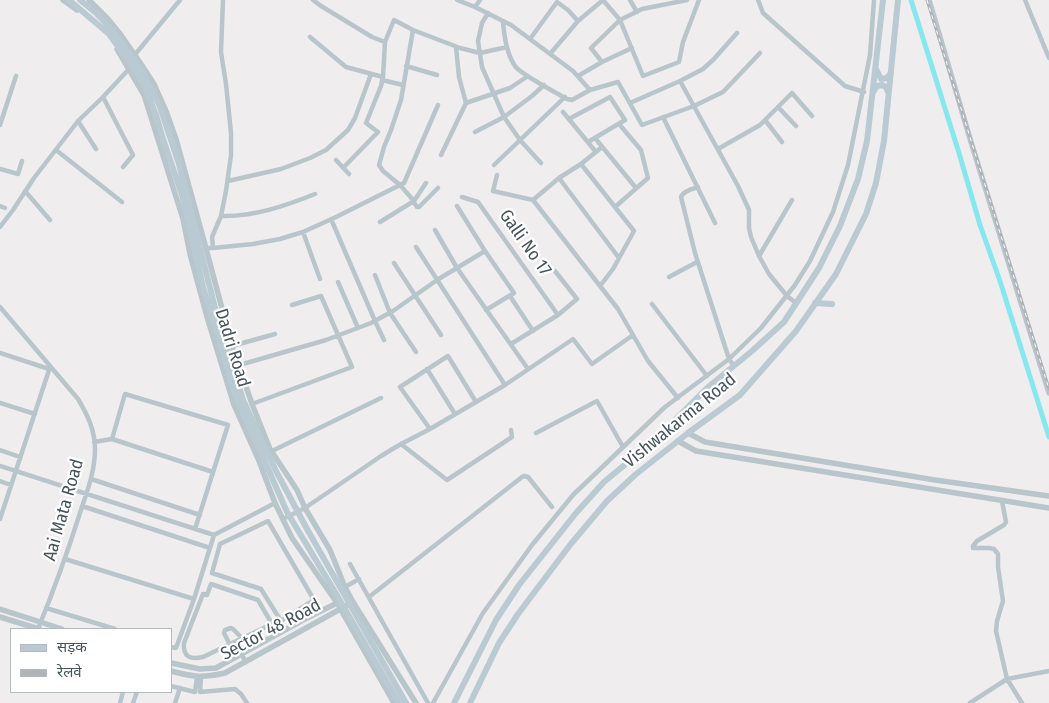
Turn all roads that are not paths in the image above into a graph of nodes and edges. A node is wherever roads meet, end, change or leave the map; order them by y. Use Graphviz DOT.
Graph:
graph roads {
  1 [pos="63,0"];
  2 [pos="69,0"];
  3 [pos="80,0"];
  4 [pos="89,0"];
  5 [pos="180,0"];
  6 [pos="223,0"];
  7 [pos="313,0"];
  8 [pos="457,0"];
  9 [pos="480,0"];
  10 [pos="630,0"];
  11 [pos="687,0"];
  12 [pos="699,0"];
  13 [pos="758,0"];
  14 [pos="874,0"];
  15 [pos="883,0"];
  16 [pos="898,0"];
  17 [pos="929,0"];
  18 [pos="1025,0"];
  19 [pos="475,6"];
  20 [pos="637,12"];
  21 [pos="488,13"];
  22 [pos="620,20"];
  23 [pos="503,21"];
  24 [pos="578,21"];
  25 [pos="412,30"];
  26 [pos="737,33"];
  27 [pos="310,37"];
  28 [pos="530,39"];
  29 [pos="385,42"];
  30 [pos="456,47"];
  31 [pos="507,47"];
  32 [pos="632,48"];
  33 [pos="480,52"];
  34 [pos="760,53"];
  35 [pos="550,54"];
  36 [pos="135,56"];
  37 [pos="1049,58"];
  38 [pos="602,62"];
  39 [pos="127,66"];
  40 [pos="406,66"];
  41 [pos="875,68"];
  42 [pos="891,73"];
  43 [pos="371,74"];
  44 [pos="437,75"];
  45 [pos="16,76"];
  46 [pos="528,76"];
  47 [pos="578,76"];
  48 [pos="383,78"];
  49 [pos="680,82"];
  50 [pos="403,85"];
  51 [pos="544,85"];
  52 [pos="590,90"];
  53 [pos="864,92"];
  54 [pos="493,94"];
  55 [pos="873,94"];
  56 [pos="888,95"];
  57 [pos="103,98"];
  58 [pos="565,98"];
  59 [pos="466,103"];
  60 [pos="630,103"];
  61 [pos="438,105"];
  62 [pos="694,106"];
  63 [pos="778,107"];
  64 [pos="563,112"];
  65 [pos="812,116"];
  66 [pos="504,117"];
  67 [pos="663,117"];
  68 [pos="569,119"];
  69 [pos="765,120"];
  70 [pos="78,121"];
  71 [pos="619,124"];
  72 [pos="0,125"];
  73 [pos="796,126"];
  74 [pos="475,132"];
  75 [pos="595,138"];
  76 [pos="520,140"];
  77 [pos="588,142"];
  78 [pos="782,142"];
  79 [pos="602,147"];
  80 [pos="96,149"];
  81 [pos="718,149"];
  82 [pos="56,150"];
  83 [pos="596,152"];
  84 [pos="441,155"];
  85 [pos="22,160"];
  86 [pos="336,160"];
  87 [pos="541,163"];
  88 [pos="581,164"];
  89 [pos="494,165"];
  90 [pos="123,167"];
  91 [pos="342,168"];
  92 [pos="0,169"];
  93 [pos="348,174"];
  94 [pos="497,175"];
  95 [pos="559,178"];
  96 [pos="228,181"];
  97 [pos="426,184"];
  98 [pos="400,185"];
  99 [pos="698,187"];
  100 [pos="438,188"];
  101 [pos="636,188"];
  102 [pos="25,191"];
  103 [pos="315,194"];
  104 [pos="462,197"];
  105 [pos="533,200"];
  106 [pos="792,200"];
  107 [pos="413,201"];
  108 [pos="122,202"];
  109 [pos="457,206"];
  110 [pos="615,207"];
  111 [pos="221,216"];
  112 [pos="331,219"];
  113 [pos="50,220"];
  114 [pos="380,222"];
  115 [pos="716,223"];
  116 [pos="0,227"];
  117 [pos="435,230"];
  118 [pos="303,232"];
  119 [pos="203,236"];
  120 [pos="187,240"];
  121 [pos="416,247"];
  122 [pos="206,248"];
  123 [pos="213,248"];
  124 [pos="485,251"];
  125 [pos="759,256"];
  126 [pos="620,258"];
  127 [pos="697,262"];
  128 [pos="394,263"];
  129 [pos="457,268"];
  130 [pos="555,271"];
  131 [pos="375,275"];
  132 [pos="669,277"];
  133 [pos="320,279"];
  134 [pos="437,280"];
  135 [pos="338,282"];
  136 [pos="600,286"];
  137 [pos="415,295"];
  138 [pos="510,296"];
  139 [pos="787,296"];
  140 [pos="815,303"];
  141 [pos="652,304"];
  142 [pos="796,304"];
  143 [pos="832,304"];
  144 [pos="292,305"];
  145 [pos="0,307"];
  146 [pos="486,310"];
  147 [pos="390,313"];
  148 [pos="558,314"];
  149 [pos="375,321"];
  150 [pos="358,328"];
  151 [pos="533,331"];
  152 [pos="275,334"];
  153 [pos="339,335"];
  154 [pos="441,335"];
  155 [pos="633,335"];
  156 [pos="384,340"];
  157 [pos="511,344"];
  158 [pos="232,346"];
  159 [pos="416,352"];
  160 [pos="0,353"];
  161 [pos="729,359"];
  162 [pos="239,366"];
  163 [pos="734,366"];
  164 [pos="50,368"];
  165 [pos="427,369"];
  166 [pos="528,369"];
  167 [pos="224,370"];
  168 [pos="707,376"];
  169 [pos="505,385"];
  170 [pos="1049,393"];
  171 [pos="381,398"];
  172 [pos="678,398"];
  173 [pos="476,402"];
  174 [pos="0,403"];
  175 [pos="252,404"];
  176 [pos="34,414"];
  177 [pos="455,414"];
  178 [pos="430,429"];
  179 [pos="511,430"];
  180 [pos="688,432"];
  181 [pos="536,433"];
  182 [pos="112,439"];
  183 [pos="678,441"];
  184 [pos="94,442"];
  185 [pos="401,444"];
  186 [pos="623,447"];
  187 [pos="0,450"];
  188 [pos="272,451"];
  189 [pos="20,457"];
  190 [pos="606,464"];
  191 [pos="0,466"];
  192 [pos="16,471"];
  193 [pos="214,472"];
  194 [pos="616,472"];
  195 [pos="91,479"];
  196 [pos="0,481"];
  197 [pos="11,485"];
  198 [pos="86,494"];
  199 [pos="1049,496"];
  200 [pos="1002,501"];
  201 [pos="275,503"];
  202 [pos="82,506"];
  203 [pos="552,507"];
  204 [pos="305,508"];
  205 [pos="1049,508"];
  206 [pos="200,515"];
  207 [pos="0,519"];
  208 [pos="283,519"];
  209 [pos="195,529"];
  210 [pos="214,535"];
  211 [pos="210,548"];
  212 [pos="65,559"];
  213 [pos="350,564"];
  214 [pos="358,579"];
  215 [pos="345,587"];
  216 [pos="370,597"];
  217 [pos="194,599"];
  218 [pos="352,600"];
  219 [pos="338,603"];
  220 [pos="46,608"];
  221 [pos="0,609"];
  222 [pos="341,609"];
  223 [pos="297,611"];
  224 [pos="0,617"];
  225 [pos="304,620"];
  226 [pos="40,622"];
  227 [pos="36,628"];
  228 [pos="39,628"];
  229 [pos="59,628"];
  230 [pos="112,628"];
  231 [pos="243,639"];
  232 [pos="235,643"];
  233 [pos="230,646"];
  234 [pos="172,647"];
  235 [pos="242,655"];
  236 [pos="246,662"];
  237 [pos="172,663"];
  238 [pos="172,671"];
  239 [pos="1049,671"];
  240 [pos="199,677"];
  241 [pos="1007,679"];
  242 [pos="403,681"];
  243 [pos="172,686"];
  244 [pos="180,688"];
  245 [pos="387,690"];
  246 [pos="175,703"];
  247 [pos="247,703"];
  248 [pos="394,703"];
  249 [pos="399,703"];
  250 [pos="406,703"];
  251 [pos="416,703"];
  252 [pos="428,703"];
  253 [pos="433,703"];
  254 [pos="454,703"];
  255 [pos="470,703"];
  256 [pos="970,703"];
  257 [pos="1022,703"];
  1 -- 39 [label="street, Dadri Road"];
  2 -- 249 [label="main road"];
  3 -- 250 [label="main road"];
  4 -- 36 [label="street, Dadri Road"];
  5 -- 36 [label="street"];
  6 -- 96 [label="street"];
  7 -- 29 [label="street"];
  8 -- 19 [label="street"];
  9 -- 19 [label="street"];
  10 -- 20 [label="street"];
  11 -- 20 [label="street"];
  12 -- 32 [label="street"];
  13 -- 53 [label="street"];
  14 -- 53 [label="street"];
  15 -- 41 [label="main road, Vishwakarma Road"];
  16 -- 42 [label="main road, Vishwakarma Road"];
  17 -- 170 [label="street"];
  18 -- 37 [label="street"];
  19 -- 21 [label="street"];
  20 -- 22 [label="street"];
  21 -- 23 [label="street"];
  21 -- 33 [label="street"];
  22 -- 24 [label="street"];
  22 -- 32 [label="street"];
  22 -- 38 [label="street"];
  23 -- 28 [label="street"];
  23 -- 31 [label="street"];
  24 -- 28 [label="street"];
  24 -- 35 [label="street"];
  25 -- 29 [label="street"];
  25 -- 30 [label="street"];
  25 -- 40 [label="street"];
  26 -- 49 [label="street"];
  27 -- 43 [label="street"];
  28 -- 35 [label="street"];
  29 -- 48 [label="street"];
  30 -- 33 [label="street"];
  30 -- 59 [label="street"];
  31 -- 33 [label="street"];
  31 -- 46 [label="street"];
  32 -- 38 [label="street"];
  33 -- 54 [label="street"];
  34 -- 62 [label="street"];
  35 -- 47 [label="street"];
  36 -- 39 [label="street"];
  36 -- 119 [label="street, Dadri Road"];
  38 -- 47 [label="street"];
  39 -- 57 [label="street"];
  39 -- 120 [label="street, Dadri Road"];
  40 -- 44 [label="street"];
  40 -- 50 [label="street"];
  41 -- 42 [label="main road"];
  41 -- 55 [label="main road, Vishwakarma Road"];
  42 -- 56 [label="main road, Vishwakarma Road"];
  43 -- 48 [label="street"];
  43 -- 96 [label="street"];
  45 -- 72 [label="street"];
  46 -- 51 [label="street"];
  46 -- 54 [label="street"];
  47 -- 52 [label="street"];
  48 -- 50 [label="street"];
  48 -- 91 [label="street"];
  49 -- 60 [label="street"];
  49 -- 62 [label="street"];
  50 -- 98 [label="street"];
  51 -- 58 [label="street"];
  51 -- 66 [label="street"];
  52 -- 58 [label="street"];
  52 -- 60 [label="street"];
  53 -- 139 [label="street"];
  54 -- 59 [label="street"];
  54 -- 66 [label="street"];
  55 -- 56 [label="main road"];
  55 -- 142 [label="main road, Vishwakarma Road"];
  56 -- 140 [label="main road, Vishwakarma Road"];
  57 -- 70 [label="street"];
  57 -- 90 [label="street"];
  58 -- 76 [label="street"];
  59 -- 84 [label="street"];
  60 -- 67 [label="street"];
  61 -- 98 [label="street"];
  62 -- 67 [label="street"];
  62 -- 81 [label="street"];
  63 -- 65 [label="street"];
  63 -- 69 [label="street"];
  63 -- 73 [label="street"];
  64 -- 68 [label="street"];
  66 -- 74 [label="street"];
  66 -- 76 [label="street"];
  67 -- 99 [label="street"];
  68 -- 71 [label="street"];
  68 -- 77 [label="street"];
  69 -- 78 [label="street"];
  69 -- 81 [label="street"];
  70 -- 80 [label="street"];
  70 -- 82 [label="street"];
  71 -- 75 [label="street"];
  71 -- 101 [label="street"];
  75 -- 77 [label="street"];
  75 -- 79 [label="street"];
  76 -- 87 [label="street"];
  76 -- 89 [label="street"];
  77 -- 83 [label="street"];
  79 -- 83 [label="street"];
  79 -- 101 [label="street"];
  81 -- 125 [label="street"];
  82 -- 102 [label="street"];
  82 -- 108 [label="street"];
  83 -- 88 [label="street"];
  85 -- 92 [label="street"];
  86 -- 91 [label="street"];
  88 -- 95 [label="street"];
  88 -- 110 [label="street"];
  91 -- 93 [label="street"];
  94 -- 105 [label="street"];
  95 -- 105 [label="street"];
  95 -- 126 [label="street"];
  96 -- 111 [label="street"];
  97 -- 107 [label="street"];
  98 -- 107 [label="street"];
  98 -- 112 [label="street"];
  99 -- 115 [label="street"];
  99 -- 127 [label="street"];
  100 -- 107 [label="street"];
  101 -- 110 [label="street"];
  102 -- 113 [label="street"];
  102 -- 116 [label="street"];
  103 -- 111 [label="street"];
  104 -- 148 [label="street, Galli No 17"];
  105 -- 136 [label="street"];
  106 -- 125 [label="street"];
  107 -- 114 [label="street"];
  109 -- 124 [label="street"];
  110 -- 126 [label="street"];
  111 -- 123 [label="street"];
  112 -- 118 [label="street"];
  112 -- 149 [label="street"];
  117 -- 129 [label="street"];
  118 -- 123 [label="street"];
  118 -- 133 [label="street"];
  119 -- 120 [label="street"];
  119 -- 122 [label="street, Dadri Road"];
  120 -- 167 [label="street, Dadri Road"];
  121 -- 134 [label="street"];
  122 -- 123 [label="street"];
  122 -- 158 [label="street, Dadri Road"];
  124 -- 129 [label="street"];
  124 -- 138 [label="street"];
  125 -- 139 [label="street"];
  126 -- 136 [label="street"];
  127 -- 132 [label="street"];
  127 -- 161 [label="street"];
  128 -- 137 [label="street"];
  129 -- 134 [label="street"];
  129 -- 146 [label="street"];
  130 -- 148 [label="street"];
  131 -- 147 [label="street"];
  134 -- 137 [label="street"];
  134 -- 169 [label="street"];
  135 -- 150 [label="street"];
  136 -- 155 [label="street"];
  137 -- 147 [label="street"];
  137 -- 154 [label="street"];
  138 -- 146 [label="street"];
  138 -- 151 [label="street"];
  139 -- 142 [label="street"];
  139 -- 161 [label="street"];
  140 -- 143 [label="main road"];
  140 -- 180 [label="main road, Vishwakarma Road"];
  141 -- 168 [label="street"];
  142 -- 163 [label="main road, Vishwakarma Road"];
  144 -- 153 [label="street"];
  145 -- 164 [label="street, Aai Mata Road"];
  146 -- 157 [label="street"];
  147 -- 149 [label="street"];
  147 -- 159 [label="street"];
  148 -- 151 [label="street"];
  149 -- 150 [label="street"];
  149 -- 156 [label="street"];
  150 -- 153 [label="street"];
  151 -- 157 [label="street"];
  152 -- 158 [label="street"];
  153 -- 162 [label="street"];
  153 -- 175 [label="street"];
  155 -- 166 [label="street"];
  155 -- 172 [label="street"];
  157 -- 166 [label="street"];
  158 -- 162 [label="street, Dadri Road"];
  160 -- 164 [label="street"];
  161 -- 163 [label="street"];
  161 -- 168 [label="street"];
  162 -- 167 [label="street"];
  162 -- 175 [label="street, Dadri Road"];
  163 -- 194 [label="main road, Vishwakarma Road"];
  164 -- 176 [label="street"];
  164 -- 184 [label="street, Aai Mata Road"];
  165 -- 173 [label="street"];
  165 -- 177 [label="street"];
  165 -- 178 [label="street"];
  166 -- 169 [label="street"];
  167 -- 201 [label="street, Dadri Road"];
  168 -- 172 [label="street"];
  169 -- 173 [label="street"];
  171 -- 188 [label="street"];
  172 -- 186 [label="street"];
  173 -- 177 [label="street"];
  174 -- 176 [label="street"];
  175 -- 188 [label="street, Dadri Road"];
  176 -- 189 [label="street"];
  177 -- 178 [label="street"];
  178 -- 185 [label="street"];
  179 -- 185 [label="street"];
  180 -- 183 [label="main road, Vishwakarma Road"];
  180 -- 199 [label="street"];
  181 -- 186 [label="street"];
  182 -- 184 [label="street"];
  182 -- 193 [label="street"];
  182 -- 193 [label="street"];
  183 -- 200 [label="street"];
  183 -- 255 [label="main road, Vishwakarma Road"];
  184 -- 195 [label="street, Aai Mata Road"];
  185 -- 204 [label="street"];
  186 -- 190 [label="street"];
  187 -- 189 [label="street"];
  188 -- 204 [label="street, Dadri Road"];
  189 -- 192 [label="street"];
  190 -- 194 [label="street"];
  190 -- 253 [label="street"];
  191 -- 192 [label="street"];
  192 -- 197 [label="street"];
  192 -- 198 [label="street"];
  193 -- 206 [label="street"];
  194 -- 254 [label="main road, Vishwakarma Road"];
  195 -- 198 [label="street, Aai Mata Road"];
  195 -- 206 [label="street"];
  196 -- 197 [label="street"];
  197 -- 207 [label="street"];
  198 -- 202 [label="street, Aai Mata Road"];
  198 -- 209 [label="street"];
  200 -- 205 [label="street"];
  200 -- 241 [label="street"];
  201 -- 208 [label="street, Dadri Road"];
  201 -- 210 [label="street"];
  202 -- 211 [label="street"];
  202 -- 212 [label="street, Aai Mata Road"];
  203 -- 216 [label="street"];
  204 -- 208 [label="street"];
  204 -- 215 [label="street, Dadri Road"];
  206 -- 209 [label="street"];
  208 -- 219 [label="street, Dadri Road"];
  209 -- 210 [label="street"];
  210 -- 211 [label="street"];
  211 -- 217 [label="street"];
  212 -- 217 [label="street"];
  212 -- 220 [label="street, Aai Mata Road"];
  213 -- 214 [label="street"];
  214 -- 215 [label="street"];
  214 -- 216 [label="street"];
  215 -- 218 [label="street, Dadri Road"];
  216 -- 252 [label="street"];
  217 -- 234 [label="street"];
  218 -- 219 [label="street, Sector 48 Road"];
  218 -- 222 [label="street, Sector 48 Road"];
  218 -- 242 [label="street, Dadri Road"];
  219 -- 222 [label="street, Dadri Road"];
  219 -- 225 [label="street, Sector 48 Road"];
  220 -- 226 [label="street, Aai Mata Road"];
  220 -- 230 [label="street"];
  221 -- 226 [label="street"];
  222 -- 236 [label="street, Sector 48 Road"];
  222 -- 245 [label="street, Dadri Road"];
  223 -- 223 [label="street"];
  223 -- 225 [label="street"];
  224 -- 227 [label="street"];
  225 -- 235 [label="street, Sector 48 Road"];
  226 -- 228 [label="street, Aai Mata Road"];
  226 -- 229 [label="street"];
  231 -- 232 [label="street"];
  231 -- 233 [label="street"];
  231 -- 233 [label="street"];
  232 -- 233 [label="street"];
  232 -- 235 [label="street"];
  235 -- 236 [label="street"];
  235 -- 237 [label="street, Sector 48 Road"];
  236 -- 240 [label="street, Sector 48 Road"];
  238 -- 240 [label="street, Sector 48 Road"];
  239 -- 241 [label="street"];
  240 -- 244 [label="street"];
  240 -- 247 [label="street"];
  241 -- 256 [label="street"];
  241 -- 257 [label="street"];
  242 -- 245 [label="main road"];
  242 -- 251 [label="street, Dadri Road"];
  243 -- 244 [label="street"];
  244 -- 246 [label="street"];
  245 -- 248 [label="street, Dadri Road"];
}
